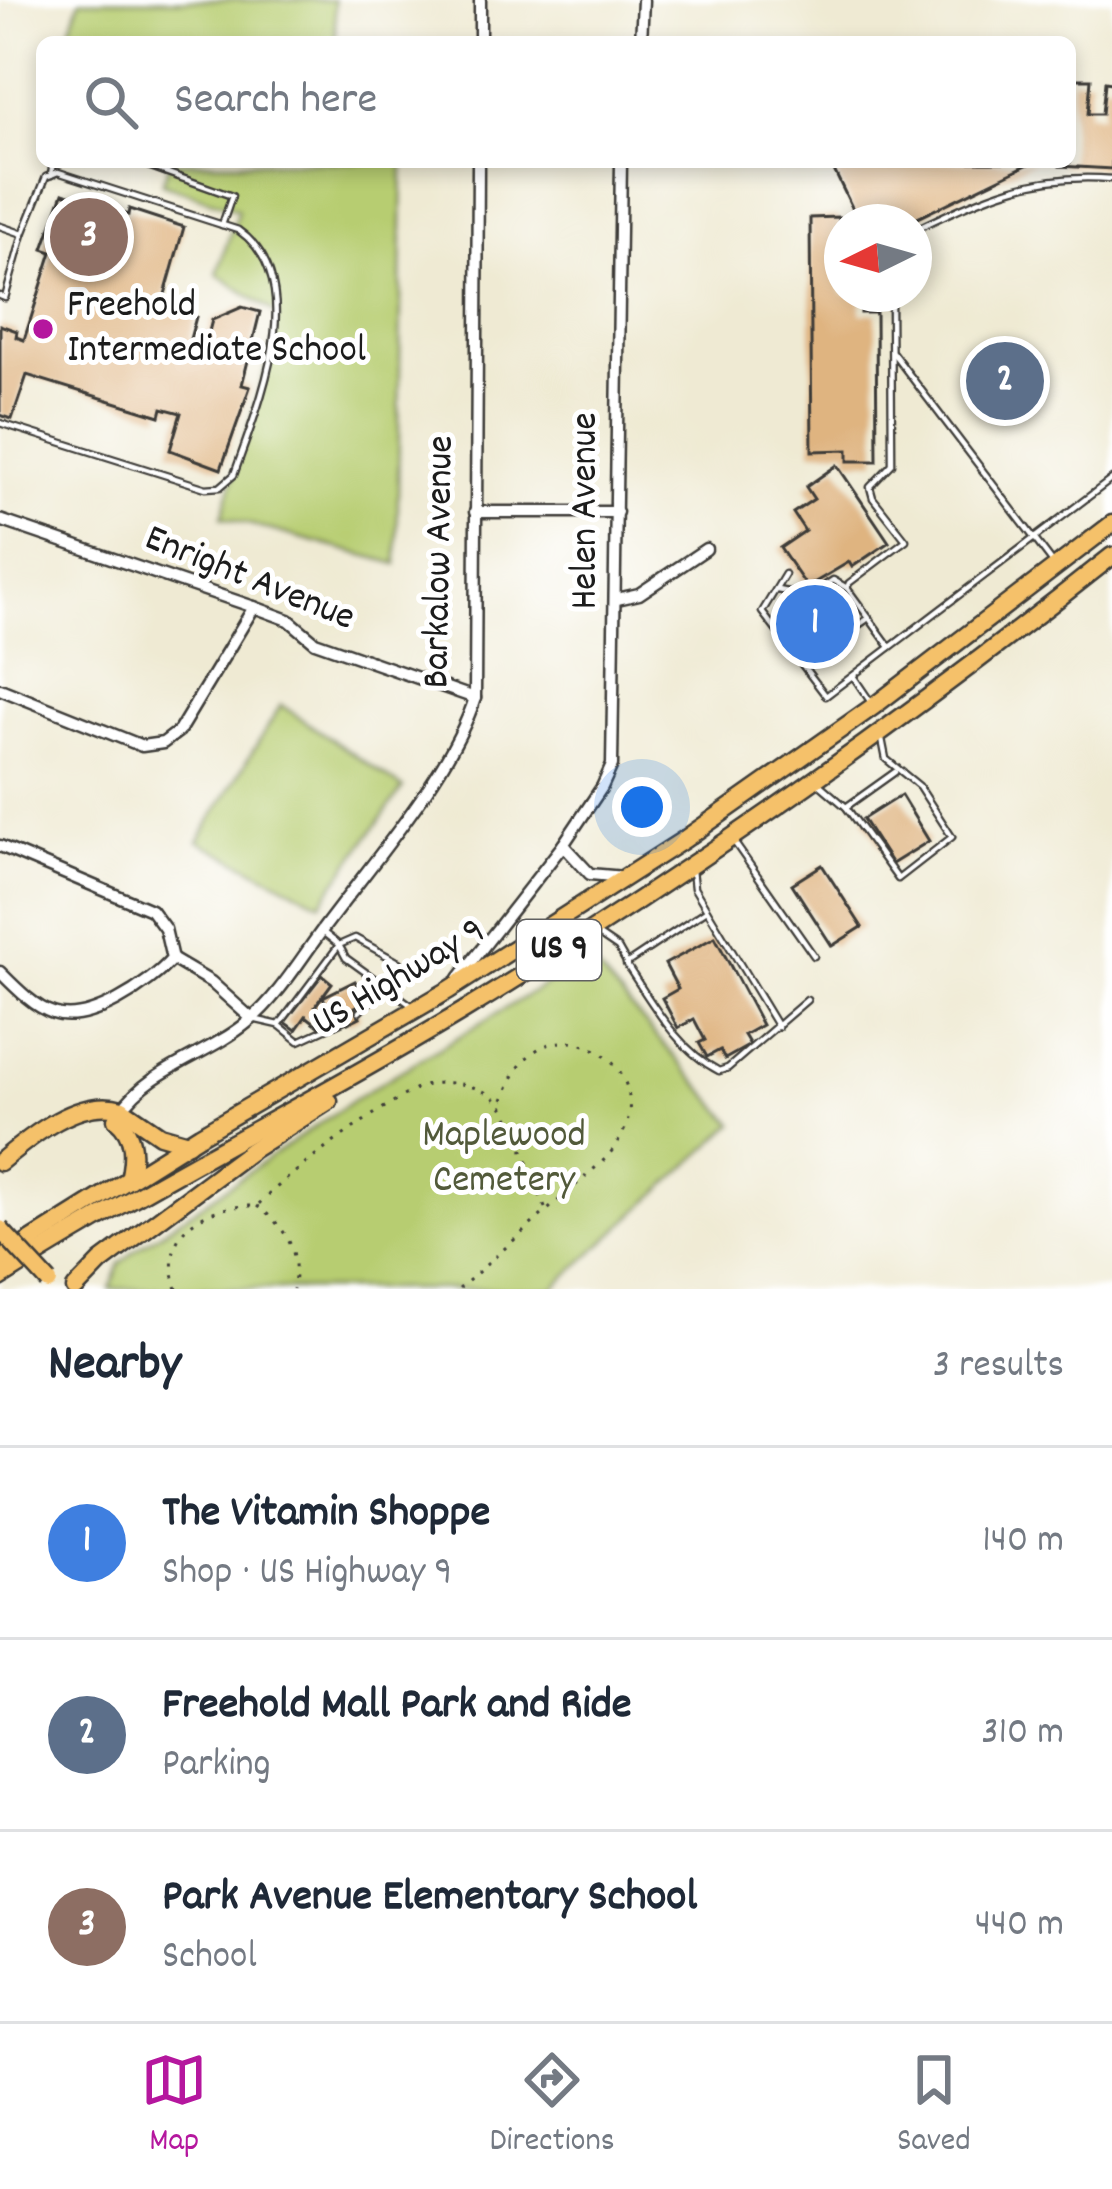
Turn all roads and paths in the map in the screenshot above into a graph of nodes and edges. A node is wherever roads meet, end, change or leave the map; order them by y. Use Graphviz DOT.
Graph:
graph roads {
  1 [pos="480,0"];
  2 [pos="644,0"];
  3 [pos="480,36"];
  4 [pos="641,36"];
  5 [pos="52,168"];
  6 [pos="153,168"];
  7 [pos="478,168"];
  8 [pos="621,168"];
  9 [pos="51,175"];
  10 [pos="1112,179"];
  11 [pos="932,221"];
  12 [pos="222,225"];
  13 [pos="0,226"];
  14 [pos="23,234"];
  15 [pos="0,296"];
  16 [pos="891,312"];
  17 [pos="891,352"];
  18 [pos="0,423"];
  19 [pos="1112,479"];
  20 [pos="475,512"];
  21 [pos="617,512"];
  22 [pos="0,520"];
  23 [pos="1112,524"];
  24 [pos="1033,537"];
  25 [pos="706,549"];
  26 [pos="1111,557"];
  27 [pos="1057,568"];
  28 [pos="785,574"];
  29 [pos="848,588"];
  30 [pos="776,590"];
  31 [pos="616,599"];
  32 [pos="254,607"];
  33 [pos="868,618"];
  34 [pos="890,647"];
  35 [pos="802,664"];
  36 [pos="852,675"];
  37 [pos="0,689"];
  38 [pos="475,698"];
  39 [pos="874,706"];
  40 [pos="880,733"];
  41 [pos="896,771"];
  42 [pos="813,780"];
  43 [pos="846,807"];
  44 [pos="731,837"];
  45 [pos="562,845"];
  46 [pos="0,846"];
  47 [pos="691,865"];
  48 [pos="626,877"];
  49 [pos="707,910"];
  50 [pos="591,930"];
  51 [pos="321,931"];
  52 [pos="339,945"];
  53 [pos="814,956"];
  54 [pos="172,959"];
  55 [pos="626,964"];
  56 [pos="0,972"];
  57 [pos="384,988"];
  58 [pos="449,990"];
  59 [pos="807,1000"];
  60 [pos="416,1008"];
  61 [pos="358,1012"];
  62 [pos="252,1019"];
  63 [pos="347,1019"];
  64 [pos="280,1025"];
  65 [pos="778,1027"];
  66 [pos="358,1074"];
  67 [pos="501,1105"];
  68 [pos="119,1114"];
  69 [pos="188,1143"];
  70 [pos="0,1162"];
  71 [pos="129,1180"];
  72 [pos="257,1206"];
  73 [pos="546,1210"];
  74 [pos="0,1229"];
  75 [pos="0,1260"];
  76 [pos="101,1262"];
  77 [pos="0,1278"];
  78 [pos="53,1285"];
  79 [pos="75,1289"];
  80 [pos="93,1289"];
  81 [pos="177,1289"];
  82 [pos="293,1289"];
  83 [pos="459,1289"];
  1 -- 3 [label="street"];
  2 -- 4 [label="street"];
  5 -- 9 [label="lane"];
  6 -- 12 [label="lane"];
  7 -- 20 [label="street, Barkalow Avenue"];
  8 -- 21 [label="street, Helen Avenue"];
  9 -- 12 [label="lane"];
  9 -- 14 [label="lane"];
  10 -- 11 [label="lane"];
  12 -- 18 [label="lane"];
  13 -- 14 [label="lane"];
  14 -- 15 [label="lane"];
  16 -- 17 [label="lane"];
  17 -- 24 [label="lane"];
  17 -- 29 [label="lane"];
  19 -- 24 [label="lane"];
  20 -- 21 [label="street"];
  20 -- 38 [label="street, Barkalow Avenue"];
  21 -- 31 [label="street, Helen Avenue"];
  22 -- 32 [label="street, Enright Avenue"];
  23 -- 27 [label="main road, US Highway 9 / US 9"];
  24 -- 27 [label="lane"];
  24 -- 34 [label="lane"];
  25 -- 31 [label="street"];
  26 -- 40 [label="main road, US Highway 9 / US 9"];
  27 -- 39 [label="main road, US Highway 9 / US 9"];
  28 -- 30 [label="lane"];
  29 -- 30 [label="lane"];
  29 -- 33 [label="lane"];
  30 -- 35 [label="lane"];
  31 -- 45 [label="street, Helen Avenue"];
  32 -- 37 [label="street"];
  32 -- 38 [label="street, Enright Avenue"];
  33 -- 34 [label="lane"];
  33 -- 35 [label="lane"];
  34 -- 36 [label="lane"];
  35 -- 36 [label="lane"];
  36 -- 39 [label="lane"];
  38 -- 51 [label="street, Barkalow Avenue"];
  39 -- 48 [label="main road, US Highway 9 / US 9"];
  40 -- 41 [label="lane"];
  40 -- 42 [label="main road, US Highway 9 / US 9"];
  41 -- 43 [label="lane"];
  41 -- 43 [label="lane"];
  42 -- 43 [label="lane"];
  42 -- 44 [label="main road, US Highway 9 / US 9"];
  44 -- 47 [label="main road, US Highway 9 / US 9"];
  44 -- 53 [label="lane"];
  45 -- 48 [label="street"];
  45 -- 58 [label="street, Helen Avenue"];
  46 -- 54 [label="street"];
  47 -- 49 [label="lane"];
  47 -- 50 [label="main road, US Highway 9 / US 9"];
  48 -- 58 [label="main road, US Highway 9 / US 9"];
  49 -- 55 [label="lane"];
  49 -- 65 [label="lane"];
  50 -- 55 [label="lane"];
  50 -- 66 [label="main road, US Highway 9 / US 9"];
  51 -- 52 [label="lane"];
  51 -- 62 [label="street, Barkalow Avenue"];
  52 -- 57 [label="lane"];
  52 -- 57 [label="lane"];
  52 -- 64 [label="lane"];
  54 -- 56 [label="street"];
  54 -- 62 [label="street"];
  55 -- 65 [label="lane"];
  57 -- 60 [label="lane"];
  57 -- 61 [label="lane"];
  58 -- 60 [label="main road, US Highway 9 / US 9"];
  59 -- 65 [label="lane"];
  60 -- 69 [label="main road, US Highway 9 / US 9"];
  62 -- 64 [label="lane"];
  62 -- 68 [label="street, Barkalow Avenue"];
  63 -- 64 [label="lane"];
  66 -- 76 [label="main road"];
  66 -- 77 [label="main road, US Highway 9 / US 9"];
  67 -- 72 [label="path"];
  67 -- 73 [label="path"];
  67 -- 73 [label="path"];
  68 -- 69 [label="main road"];
  68 -- 70 [label="main road"];
  68 -- 71 [label="main road"];
  69 -- 71 [label="main road, US Highway 9 / US 9"];
  71 -- 75 [label="main road, US Highway 9 / US 9"];
  72 -- 81 [label="path"];
  72 -- 82 [label="path"];
  73 -- 83 [label="path"];
  74 -- 78 [label="main road, bridge"];
  76 -- 79 [label="main road"];
  76 -- 80 [label="main road"];
}
